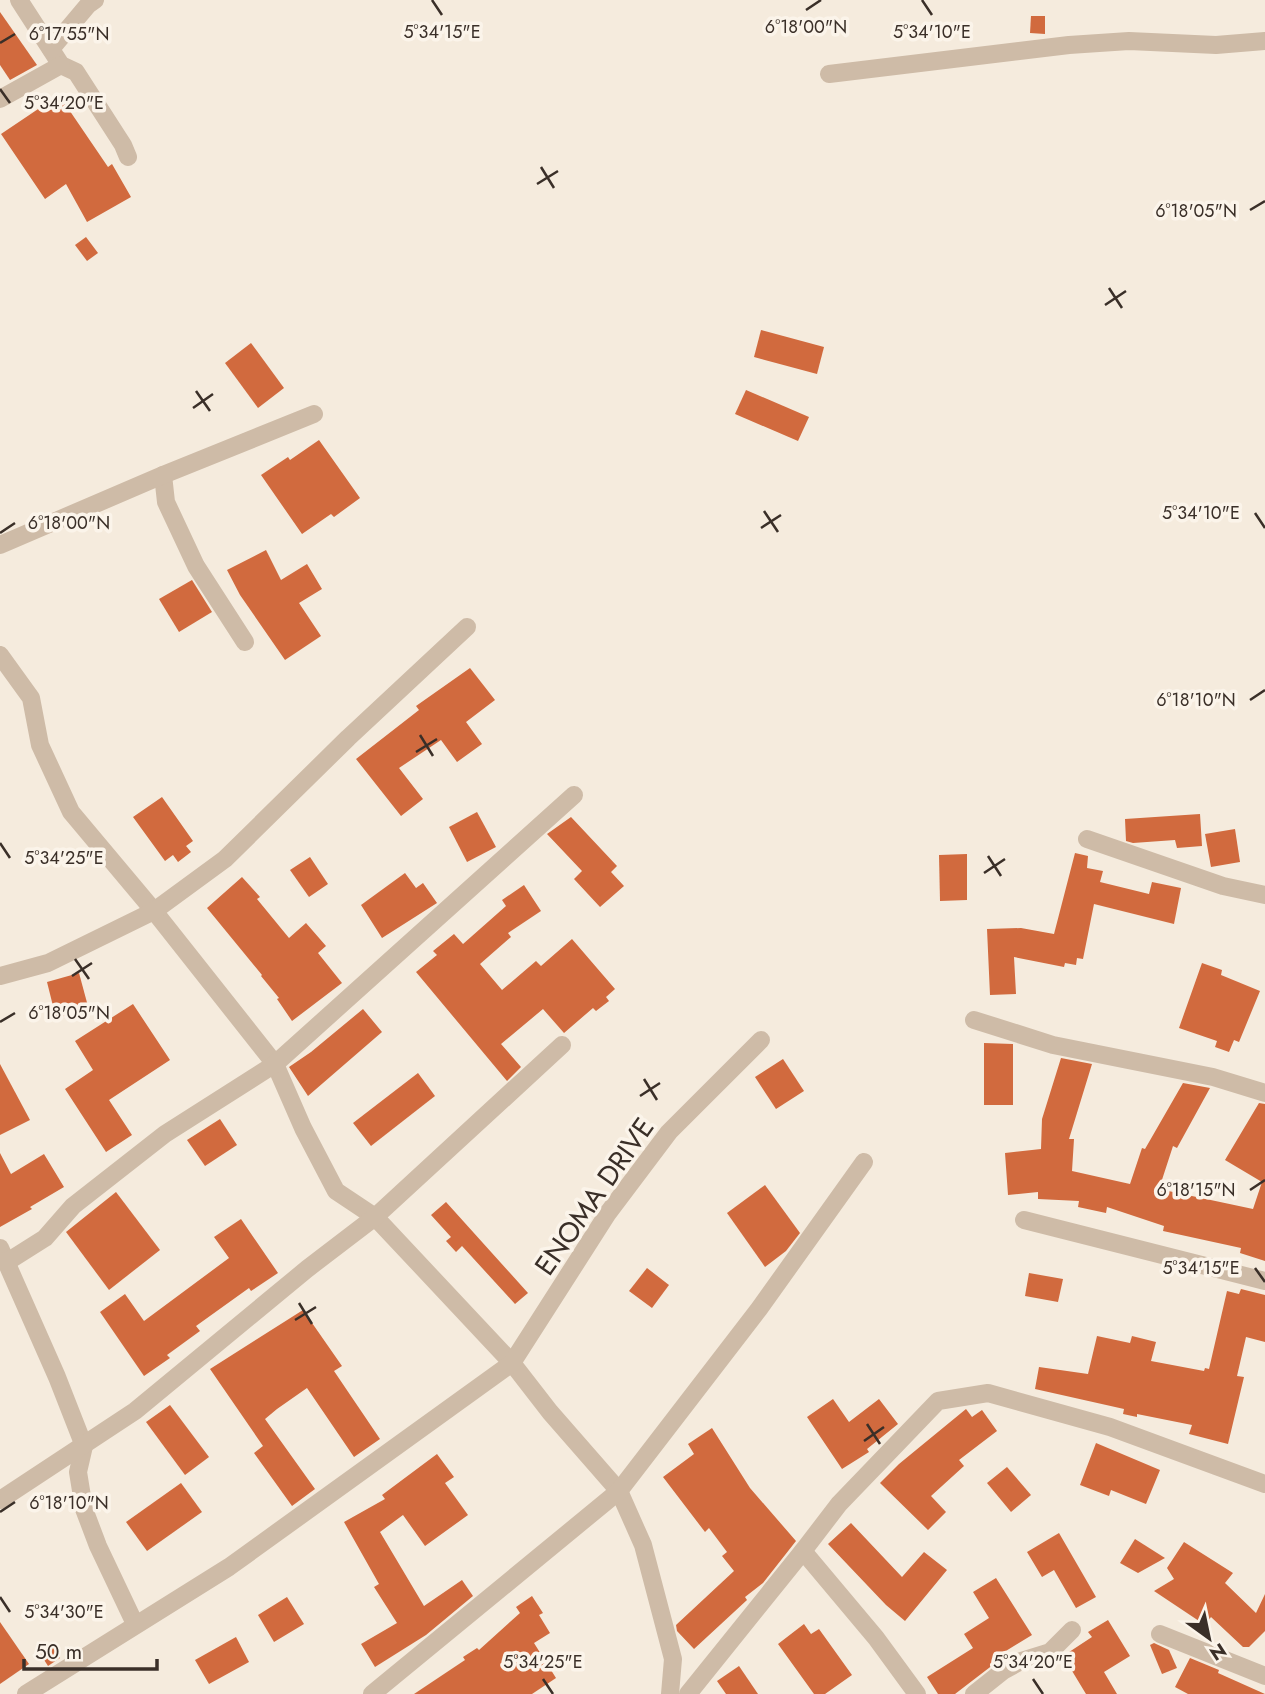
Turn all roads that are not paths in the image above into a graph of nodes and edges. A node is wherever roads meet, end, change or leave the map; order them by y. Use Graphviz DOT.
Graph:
graph roads {
  1 [pos="19,0"];
  2 [pos="95,0"];
  3 [pos="1265,41"];
  4 [pos="51,49"];
  5 [pos="61,65"];
  6 [pos="829,74"];
  7 [pos="0,99"];
  8 [pos="128,158"];
  9 [pos="314,414"];
  10 [pos="163,475"];
  11 [pos="0,545"];
  12 [pos="467,627"];
  13 [pos="246,642"];
  14 [pos="0,655"];
  15 [pos="574,795"];
  16 [pos="1087,839"];
  17 [pos="1265,895"];
  18 [pos="154,911"];
  19 [pos="0,976"];
  20 [pos="974,1020"];
  21 [pos="761,1040"];
  22 [pos="562,1045"];
  23 [pos="275,1064"];
  24 [pos="1265,1093"];
  25 [pos="864,1162"];
  26 [pos="375,1217"];
  27 [pos="1024,1220"];
  28 [pos="2,1257"];
  29 [pos="1265,1282"];
  30 [pos="512,1363"];
  31 [pos="84,1446"];
  32 [pos="1265,1484"];
  33 [pos="619,1491"];
  34 [pos="0,1500"];
  35 [pos="803,1551"];
  36 [pos="135,1624"];
  37 [pos="1072,1630"];
  38 [pos="1160,1634"];
  39 [pos="1265,1676"];
  40 [pos="26,1694"];
  41 [pos="372,1694"];
  42 [pos="670,1694"];
  43 [pos="688,1694"];
  44 [pos="917,1694"];
  45 [pos="974,1694"];
  1 -- 4 [label="street"];
  2 -- 4 [label="street"];
  3 -- 6 [label="street"];
  4 -- 5 [label="street"];
  5 -- 7 [label="street"];
  5 -- 8 [label="street"];
  9 -- 10 [label="street"];
  10 -- 11 [label="street"];
  10 -- 13 [label="street"];
  12 -- 18 [label="street"];
  14 -- 18 [label="street"];
  15 -- 23 [label="street"];
  16 -- 17 [label="street"];
  18 -- 19 [label="street"];
  18 -- 23 [label="street"];
  20 -- 24 [label="street"];
  21 -- 30 [label="street, ENOMA DRIVE"];
  22 -- 26 [label="street"];
  23 -- 26 [label="street"];
  23 -- 28 [label="street"];
  25 -- 33 [label="street"];
  26 -- 30 [label="street"];
  26 -- 31 [label="street"];
  27 -- 29 [label="street"];
  28 -- 31 [label="street"];
  30 -- 33 [label="street"];
  30 -- 36 [label="street"];
  31 -- 34 [label="street"];
  31 -- 36 [label="street"];
  32 -- 35 [label="street"];
  33 -- 41 [label="street"];
  33 -- 42 [label="street"];
  35 -- 43 [label="street"];
  35 -- 44 [label="street"];
  36 -- 40 [label="street"];
  37 -- 45 [label="street"];
  38 -- 39 [label="street"];
}
